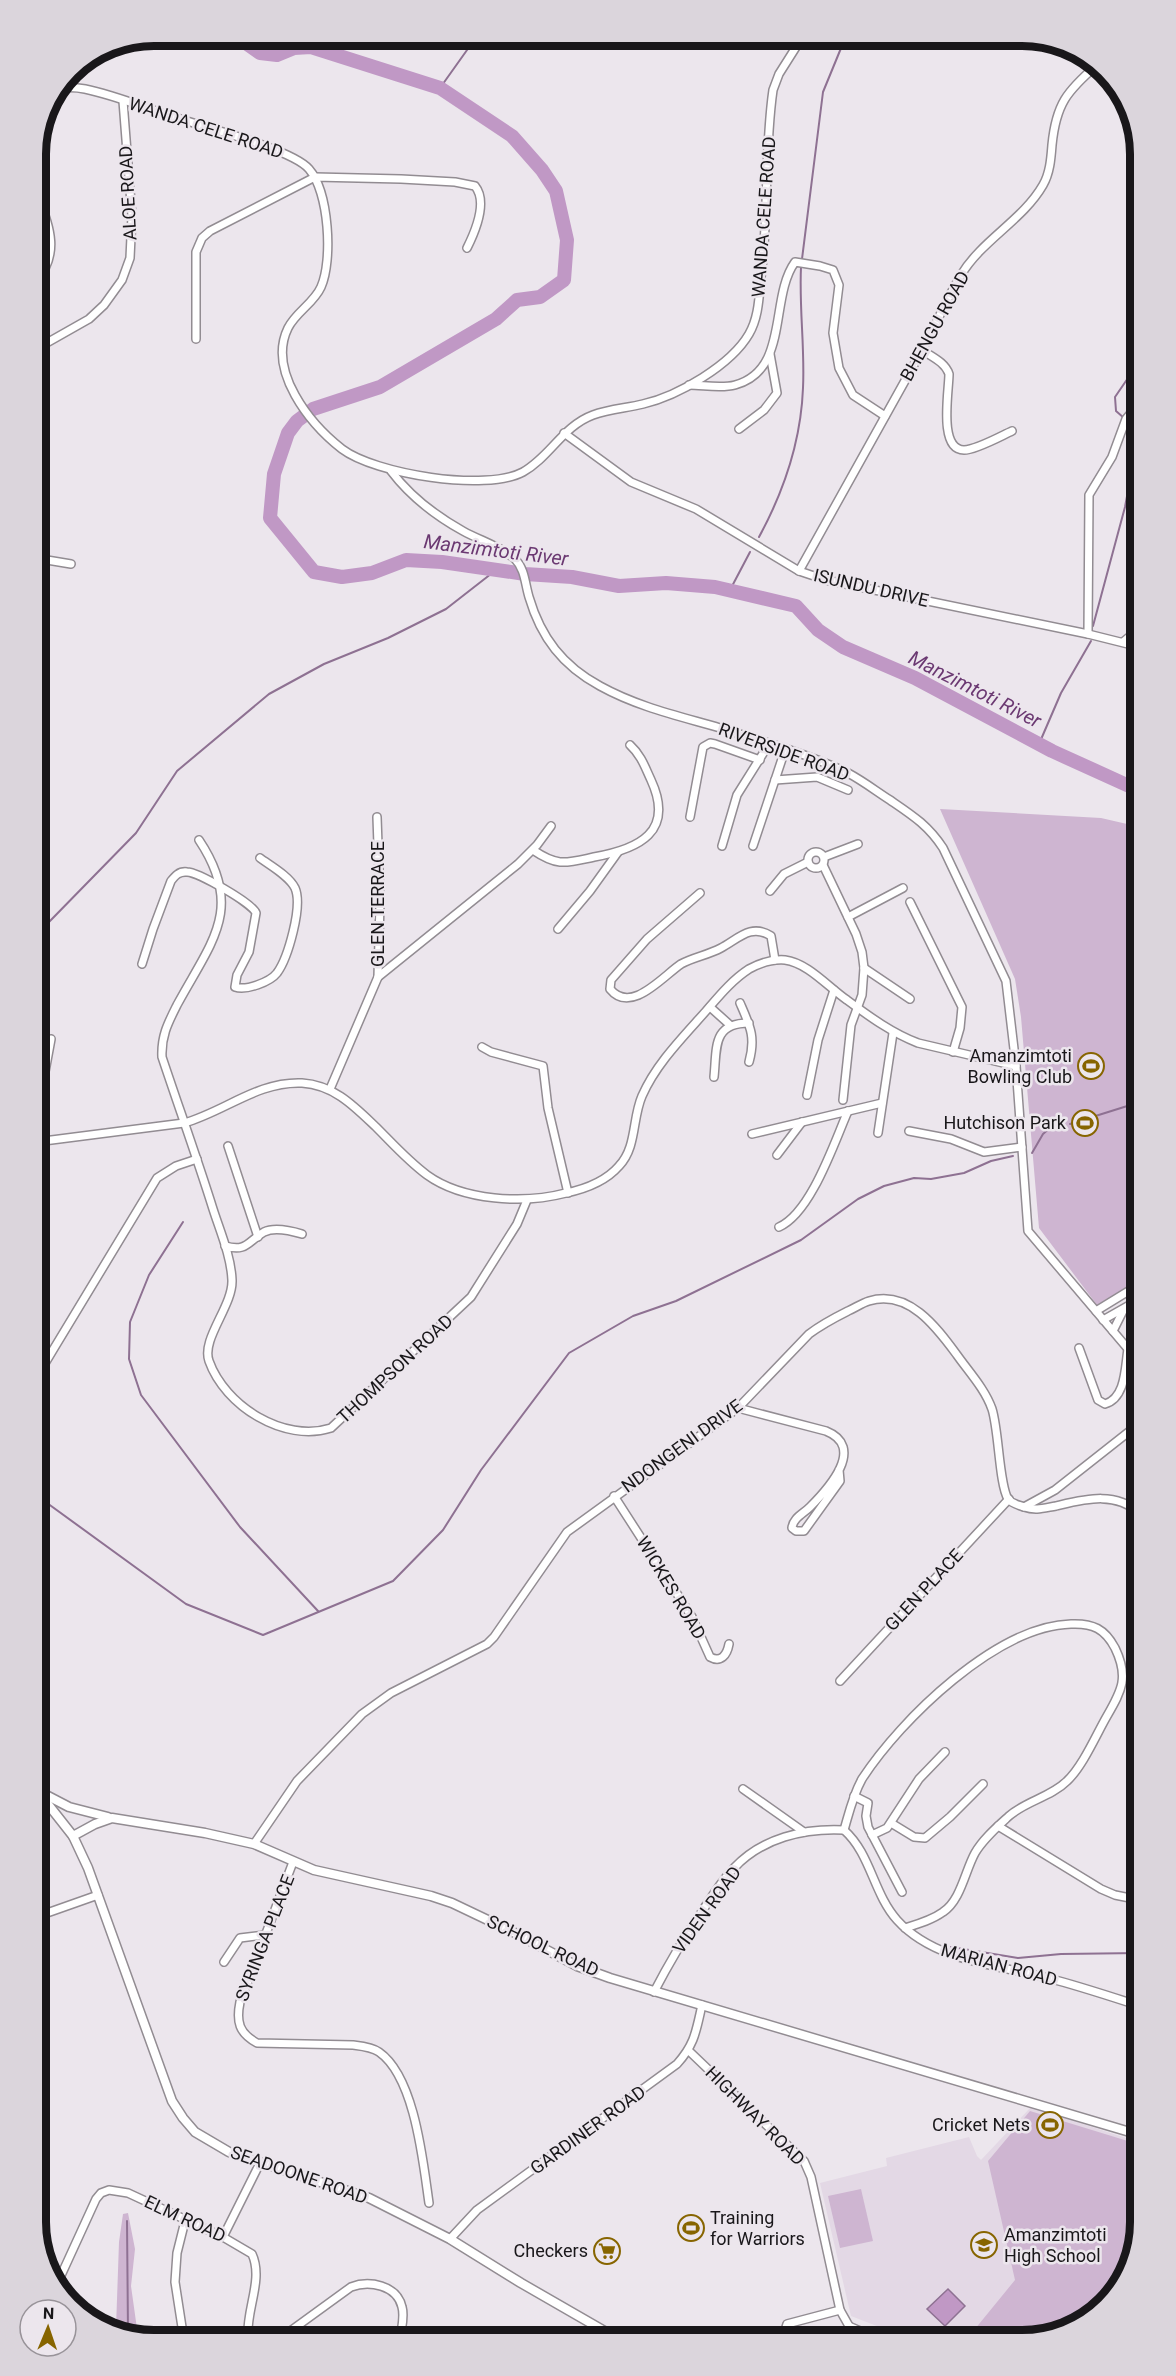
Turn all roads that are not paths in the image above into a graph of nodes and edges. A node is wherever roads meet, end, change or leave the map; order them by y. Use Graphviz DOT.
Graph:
graph roads {
  1 [pos="796,47"];
  2 [pos="1090,71"];
  3 [pos="70,88"];
  4 [pos="123,101"];
  5 [pos="315,177"];
  6 [pos="47,221"];
  7 [pos="467,248"];
  8 [pos="47,263"];
  9 [pos="196,339"];
  10 [pos="47,343"];
  11 [pos="922,350"];
  12 [pos="770,354"];
  13 [pos="689,385"];
  14 [pos="1130,413"];
  15 [pos="885,416"];
  16 [pos="739,429"];
  17 [pos="1012,431"];
  18 [pos="564,433"];
  19 [pos="391,471"];
  20 [pos="47,560"];
  21 [pos="71,564"];
  22 [pos="799,571"];
  23 [pos="1088,634"];
  24 [pos="1130,636"];
  25 [pos="1123,642"];
  26 [pos="1130,644"];
  27 [pos="769,744"];
  28 [pos="630,745"];
  29 [pos="785,750"];
  30 [pos="760,760"];
  31 [pos="775,780"];
  32 [pos="848,790"];
  33 [pos="377,817"];
  34 [pos="690,817"];
  35 [pos="551,826"];
  36 [pos="199,840"];
  37 [pos="858,844"];
  38 [pos="722,846"];
  39 [pos="753,846"];
  40 [pos="533,850"];
  41 [pos="618,852"];
  42 [pos="260,858"];
  43 [pos="823,861"];
  44 [pos="808,862"];
  45 [pos="903,888"];
  46 [pos="222,889"];
  47 [pos="770,891"];
  48 [pos="700,893"];
  49 [pos="910,902"];
  50 [pos="848,917"];
  51 [pos="558,929"];
  52 [pos="776,960"];
  53 [pos="142,964"];
  54 [pos="864,968"];
  55 [pos="378,977"];
  56 [pos="834,990"];
  57 [pos="910,999"];
  58 [pos="740,1003"];
  59 [pos="710,1007"];
  60 [pos="858,1008"];
  61 [pos="749,1023"];
  62 [pos="730,1025"];
  63 [pos="893,1033"];
  64 [pos="51,1039"];
  65 [pos="482,1047"];
  66 [pos="952,1052"];
  67 [pos="749,1062"];
  68 [pos="47,1063"];
  69 [pos="1016,1066"];
  70 [pos="714,1077"];
  71 [pos="330,1089"];
  72 [pos="807,1095"];
  73 [pos="843,1100"];
  74 [pos="882,1103"];
  75 [pos="848,1111"];
  76 [pos="802,1122"];
  77 [pos="184,1123"];
  78 [pos="909,1131"];
  79 [pos="878,1133"];
  80 [pos="752,1134"];
  81 [pos="47,1141"];
  82 [pos="228,1146"];
  83 [pos="1022,1147"];
  84 [pos="777,1155"];
  85 [pos="197,1158"];
  86 [pos="568,1193"];
  87 [pos="527,1200"];
  88 [pos="779,1227"];
  89 [pos="302,1234"];
  90 [pos="258,1237"];
  91 [pos="225,1246"];
  92 [pos="1130,1290"];
  93 [pos="1130,1304"];
  94 [pos="1127,1306"];
  95 [pos="1096,1311"];
  96 [pos="1104,1320"];
  97 [pos="1113,1330"];
  98 [pos="1079,1348"];
  99 [pos="1128,1349"];
  100 [pos="1130,1351"];
  101 [pos="46,1360"];
  102 [pos="738,1408"];
  103 [pos="1130,1431"];
  104 [pos="839,1470"];
  105 [pos="614,1496"];
  106 [pos="1009,1499"];
  107 [pos="1130,1506"];
  108 [pos="1024,1507"];
  109 [pos="729,1644"];
  110 [pos="840,1681"];
  111 [pos="945,1752"];
  112 [pos="983,1784"];
  113 [pos="743,1789"];
  114 [pos="46,1795"];
  115 [pos="854,1796"];
  116 [pos="46,1802"];
  117 [pos="112,1818"];
  118 [pos="891,1823"];
  119 [pos="998,1826"];
  120 [pos="844,1830"];
  121 [pos="804,1832"];
  122 [pos="872,1835"];
  123 [pos="73,1836"];
  124 [pos="254,1844"];
  125 [pos="294,1862"];
  126 [pos="902,1892"];
  127 [pos="98,1895"];
  128 [pos="1130,1898"];
  129 [pos="46,1914"];
  130 [pos="905,1928"];
  131 [pos="265,1935"];
  132 [pos="224,1962"];
  133 [pos="654,1992"];
  134 [pos="1130,2003"];
  135 [pos="702,2005"];
  136 [pos="689,2051"];
  137 [pos="1130,2132"];
  138 [pos="260,2163"];
  139 [pos="429,2202"];
  140 [pos="185,2220"];
  141 [pos="223,2237"];
  142 [pos="450,2239"];
  143 [pos="61,2275"];
  144 [pos="840,2310"];
  145 [pos="849,2326"];
  146 [pos="182,2329"];
  147 [pos="248,2329"];
  148 [pos="293,2329"];
  149 [pos="401,2329"];
  150 [pos="602,2330"];
  151 [pos="786,2330"];
  152 [pos="853,2330"];
  153 [pos="858,2330"];
  1 -- 13 [label="street, WANDA CELE ROAD"];
  2 -- 11 [label="street, BHENGU ROAD"];
  3 -- 4 [label="street, WANDA CELE ROAD"];
  4 -- 5 [label="street, WANDA CELE ROAD"];
  4 -- 10 [label="street, ALOE ROAD"];
  5 -- 7 [label="street"];
  5 -- 9 [label="street"];
  5 -- 19 [label="street, WANDA CELE ROAD"];
  6 -- 8 [label="street"];
  11 -- 15 [label="street, BHENGU ROAD"];
  11 -- 17 [label="street"];
  12 -- 13 [label="street"];
  12 -- 15 [label="street"];
  12 -- 16 [label="street"];
  13 -- 18 [label="street, WANDA CELE ROAD"];
  14 -- 23 [label="street"];
  15 -- 22 [label="street, BHENGU ROAD"];
  18 -- 19 [label="street, WANDA CELE ROAD"];
  18 -- 22 [label="street, ISUNDU DRIVE"];
  19 -- 27 [label="street, RIVERSIDE ROAD"];
  20 -- 21 [label="street"];
  22 -- 23 [label="street, ISUNDU DRIVE"];
  23 -- 25 [label="street, ISUNDU DRIVE"];
  24 -- 25 [label="street"];
  25 -- 26 [label="street, ISUNDU DRIVE"];
  27 -- 29 [label="street, RIVERSIDE ROAD"];
  27 -- 30 [label="street"];
  28 -- 41 [label="street"];
  29 -- 31 [label="street"];
  29 -- 69 [label="street, RIVERSIDE ROAD"];
  30 -- 34 [label="street"];
  30 -- 38 [label="street"];
  31 -- 32 [label="street"];
  31 -- 39 [label="street"];
  33 -- 55 [label="street, GLEN TERRACE"];
  35 -- 40 [label="street"];
  36 -- 46 [label="street"];
  37 -- 43 [label="street"];
  40 -- 41 [label="street"];
  40 -- 55 [label="street"];
  41 -- 51 [label="street"];
  42 -- 46 [label="street"];
  43 -- 44 [label="street"];
  43 -- 44 [label="street"];
  43 -- 50 [label="street"];
  44 -- 47 [label="street"];
  45 -- 50 [label="street"];
  46 -- 53 [label="street"];
  46 -- 77 [label="street, THOMPSON ROAD"];
  48 -- 52 [label="street"];
  49 -- 66 [label="street"];
  50 -- 54 [label="street"];
  52 -- 56 [label="street"];
  52 -- 59 [label="street"];
  54 -- 57 [label="street"];
  54 -- 60 [label="street"];
  55 -- 71 [label="street, GLEN TERRACE"];
  56 -- 60 [label="street"];
  56 -- 72 [label="street"];
  58 -- 61 [label="street"];
  59 -- 62 [label="street"];
  59 -- 86 [label="street"];
  60 -- 63 [label="street"];
  60 -- 73 [label="street"];
  61 -- 62 [label="street"];
  61 -- 67 [label="street"];
  62 -- 70 [label="street"];
  63 -- 66 [label="street"];
  63 -- 74 [label="street"];
  64 -- 68 [label="street"];
  65 -- 86 [label="street"];
  66 -- 69 [label="street"];
  69 -- 83 [label="street, RIVERSIDE ROAD"];
  71 -- 77 [label="street"];
  71 -- 87 [label="street"];
  74 -- 75 [label="street"];
  74 -- 79 [label="street"];
  75 -- 76 [label="street"];
  75 -- 88 [label="street"];
  76 -- 80 [label="street"];
  76 -- 84 [label="street"];
  77 -- 81 [label="street"];
  77 -- 85 [label="street, THOMPSON ROAD"];
  78 -- 83 [label="street"];
  82 -- 90 [label="street"];
  83 -- 95 [label="street, RIVERSIDE ROAD"];
  85 -- 91 [label="street, THOMPSON ROAD"];
  85 -- 101 [label="street"];
  86 -- 87 [label="street"];
  87 -- 91 [label="street, THOMPSON ROAD"];
  89 -- 90 [label="street"];
  90 -- 91 [label="street"];
  92 -- 95 [label="street"];
  93 -- 94 [label="street"];
  94 -- 96 [label="street"];
  94 -- 97 [label="street"];
  95 -- 96 [label="street, RIVERSIDE ROAD"];
  96 -- 97 [label="street, RIVERSIDE ROAD"];
  97 -- 99 [label="street, RIVERSIDE ROAD"];
  98 -- 99 [label="street"];
  99 -- 100 [label="street, RIVERSIDE ROAD"];
  102 -- 104 [label="street"];
  102 -- 105 [label="street, NDONGENI DRIVE"];
  102 -- 106 [label="street, NDONGENI DRIVE"];
  103 -- 108 [label="street"];
  104 -- 104 [label="street"];
  105 -- 109 [label="street, WICKES ROAD"];
  105 -- 124 [label="street, NDONGENI DRIVE"];
  106 -- 108 [label="street"];
  106 -- 110 [label="street, GLEN PLACE"];
  107 -- 108 [label="street"];
  111 -- 118 [label="street"];
  112 -- 118 [label="street"];
  113 -- 121 [label="street"];
  114 -- 117 [label="street, SCHOOL ROAD"];
  115 -- 119 [label="street"];
  115 -- 120 [label="street"];
  115 -- 122 [label="street"];
  116 -- 123 [label="street"];
  117 -- 123 [label="street"];
  117 -- 124 [label="street, SCHOOL ROAD"];
  118 -- 122 [label="street"];
  119 -- 128 [label="street"];
  119 -- 130 [label="street"];
  120 -- 121 [label="street, VIDEN ROAD"];
  120 -- 130 [label="street, MARIAN ROAD"];
  121 -- 133 [label="street, VIDEN ROAD"];
  122 -- 126 [label="street"];
  123 -- 127 [label="street, SEADOONE ROAD"];
  124 -- 125 [label="street, SCHOOL ROAD"];
  125 -- 131 [label="street, SYRINGA PLACE"];
  125 -- 133 [label="street, SCHOOL ROAD"];
  127 -- 129 [label="street"];
  127 -- 138 [label="street, SEADOONE ROAD"];
  130 -- 134 [label="street, MARIAN ROAD"];
  131 -- 132 [label="street"];
  131 -- 139 [label="street, SYRINGA PLACE"];
  133 -- 135 [label="street, SCHOOL ROAD"];
  135 -- 136 [label="street, GARDINER ROAD"];
  135 -- 137 [label="street, SCHOOL ROAD"];
  136 -- 142 [label="street, GARDINER ROAD"];
  136 -- 144 [label="street, HIGHWAY ROAD"];
  138 -- 141 [label="street"];
  138 -- 142 [label="street, SEADOONE ROAD"];
  140 -- 141 [label="street, ELM ROAD"];
  140 -- 143 [label="street, ELM ROAD"];
  140 -- 146 [label="street"];
  141 -- 147 [label="street, ELM ROAD"];
  142 -- 150 [label="street, SEADOONE ROAD"];
  144 -- 145 [label="street, HIGHWAY ROAD"];
  144 -- 151 [label="street"];
  145 -- 152 [label="street, HIGHWAY ROAD"];
  145 -- 153 [label="street"];
  148 -- 149 [label="street"];
}
